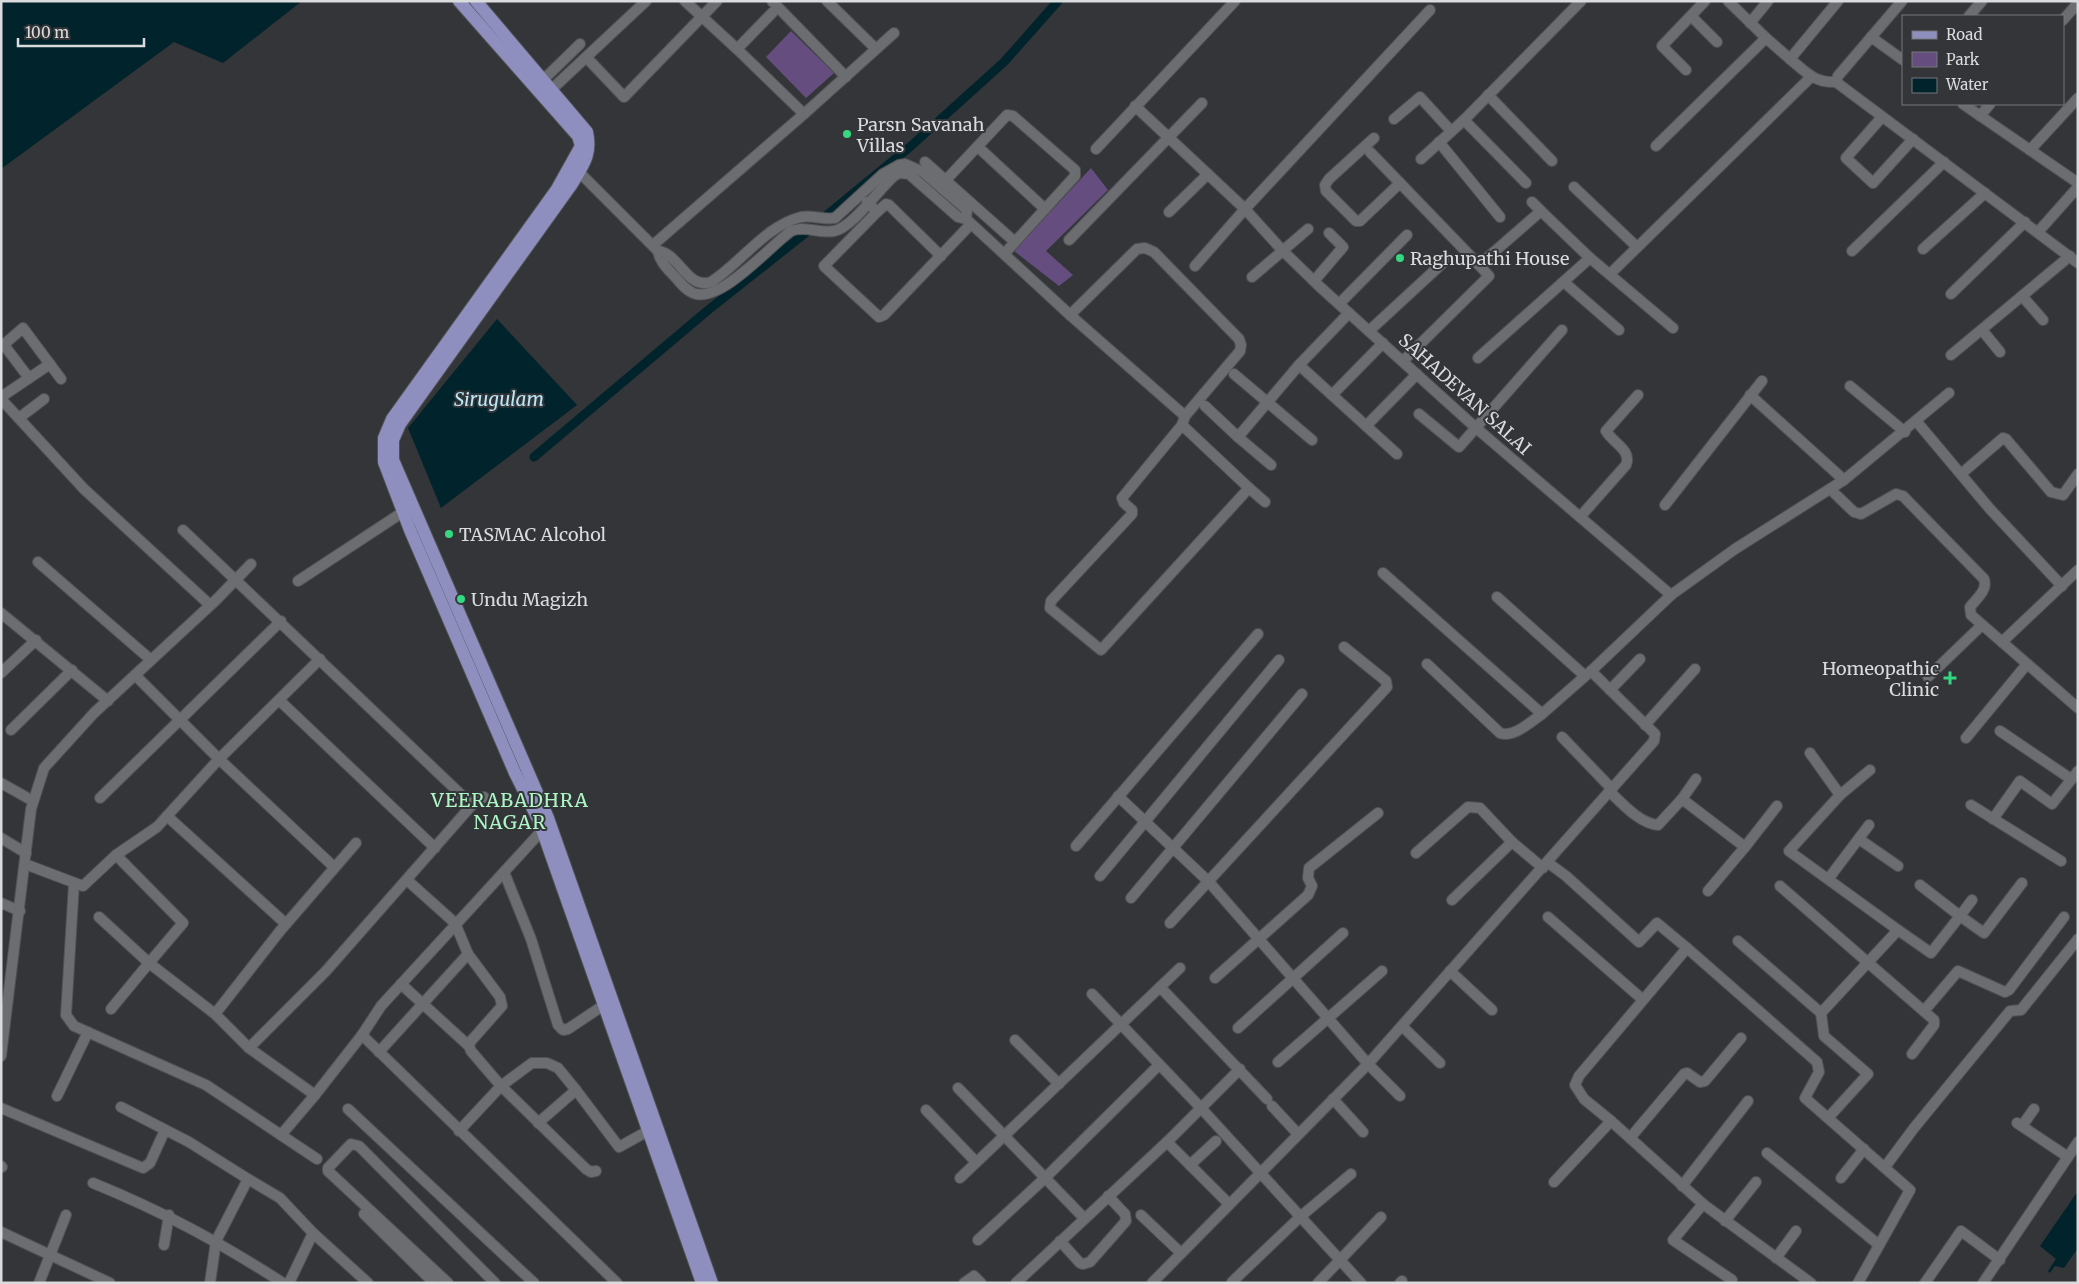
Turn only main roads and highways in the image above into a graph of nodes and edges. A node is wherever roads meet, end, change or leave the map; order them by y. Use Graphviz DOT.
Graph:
graph roads {
  1 [pos="459,1"];
  2 [pos="476,1"];
  3 [pos="546,826"];
  4 [pos="601,978"];
  5 [pos="702,1283"];
  6 [pos="712,1283"];
  1 -- 3 [label="main road"];
  2 -- 3 [label="main road"];
  3 -- 4 [label="main road"];
  4 -- 5 [label="main road"];
  4 -- 6 [label="main road"];
}
